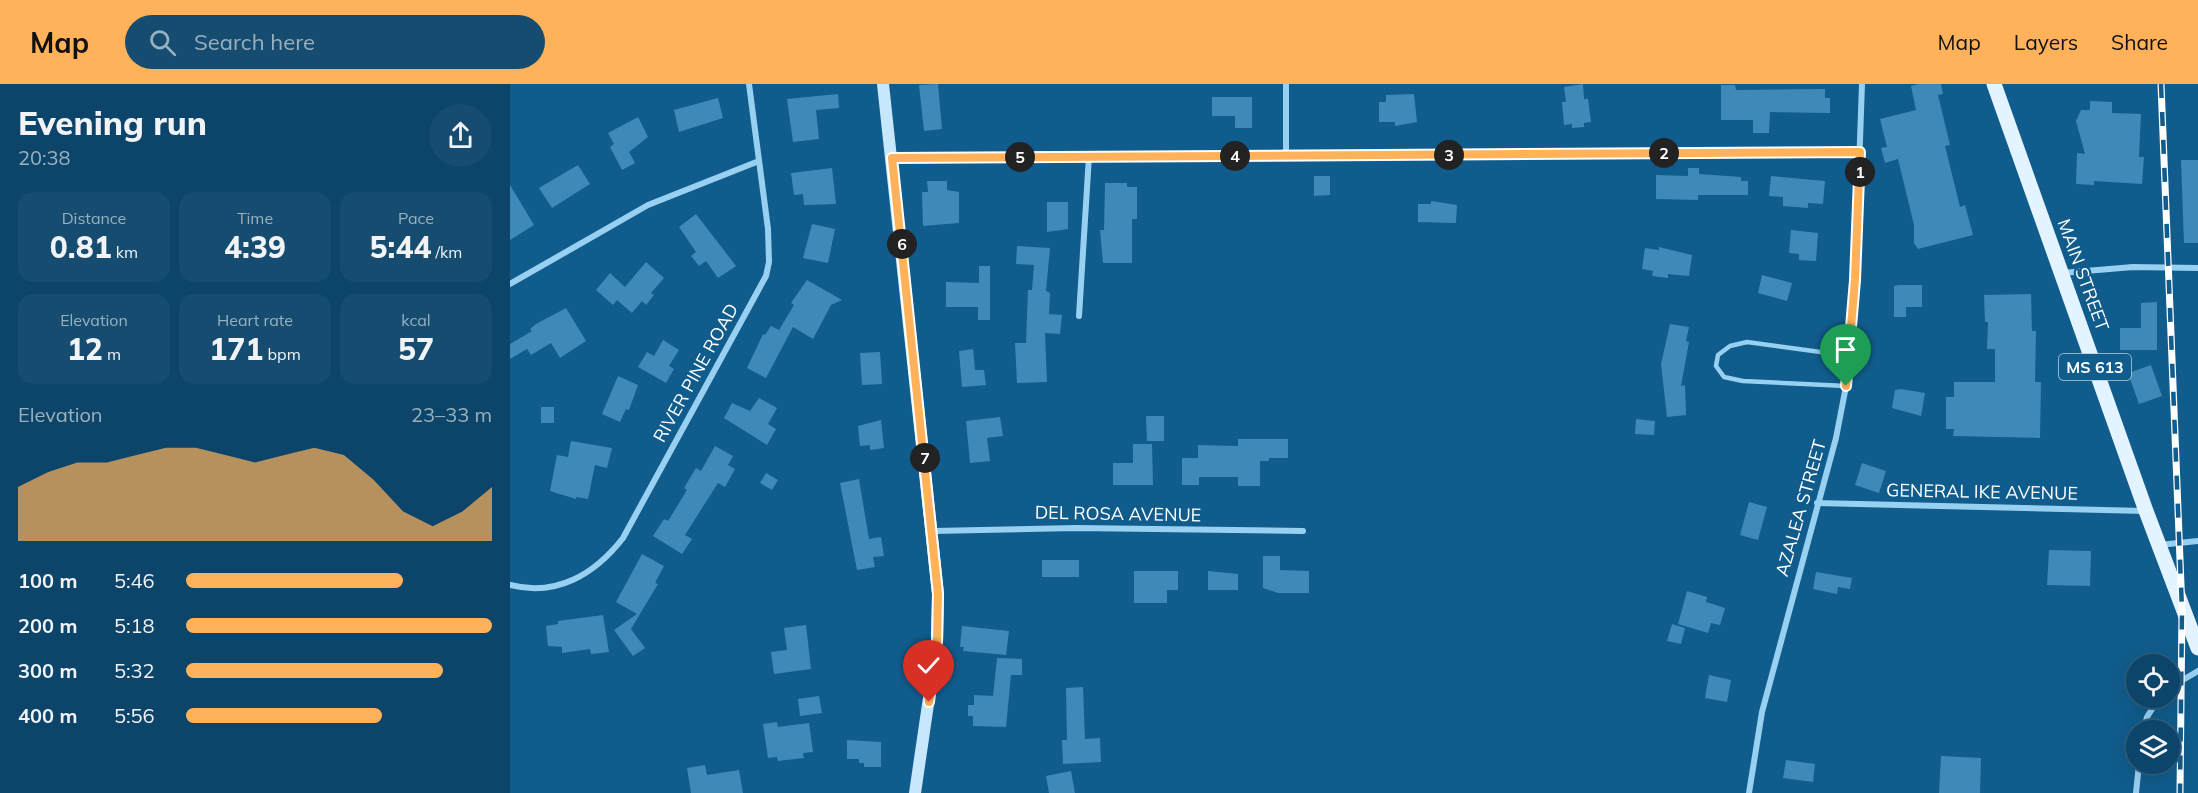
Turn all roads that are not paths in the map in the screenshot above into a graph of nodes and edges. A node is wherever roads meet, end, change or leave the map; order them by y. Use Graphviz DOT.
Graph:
graph roads {
  1 [pos="749,84"];
  2 [pos="883,84"];
  3 [pos="1287,84"];
  4 [pos="1862,84"];
  5 [pos="1994,84"];
  6 [pos="1860,152"];
  7 [pos="1089,156"];
  8 [pos="1287,156"];
  9 [pos="892,158"];
  10 [pos="759,161"];
  11 [pos="2198,268"];
  12 [pos="2062,273"];
  13 [pos="510,284"];
  14 [pos="1079,316"];
  15 [pos="1850,356"];
  16 [pos="1846,386"];
  17 [pos="1817,503"];
  18 [pos="2146,511"];
  19 [pos="933,531"];
  20 [pos="1303,531"];
  21 [pos="2198,542"];
  22 [pos="2159,545"];
  23 [pos="510,585"];
  24 [pos="2198,648"];
  25 [pos="2198,671"];
  26 [pos="2180,682"];
  27 [pos="2138,774"];
  28 [pos="915,793"];
  29 [pos="1749,793"];
  30 [pos="2136,793"];
  1 -- 10 [label="street, RIVER PINE ROAD"];
  2 -- 9 [label="street"];
  3 -- 8 [label="street"];
  4 -- 6 [label="street, AZALEA STREET"];
  5 -- 12 [label="main road, MAIN STREET / MS 613"];
  6 -- 8 [label="street"];
  6 -- 15 [label="street, AZALEA STREET"];
  7 -- 8 [label="street"];
  7 -- 9 [label="street"];
  7 -- 14 [label="street"];
  9 -- 19 [label="street"];
  10 -- 13 [label="street"];
  10 -- 23 [label="street, RIVER PINE ROAD"];
  11 -- 12 [label="street"];
  12 -- 18 [label="main road, MAIN STREET / MS 613"];
  15 -- 16 [label="street, AZALEA STREET"];
  15 -- 16 [label="lane"];
  16 -- 17 [label="street, AZALEA STREET"];
  17 -- 18 [label="street, GENERAL IKE AVENUE"];
  17 -- 29 [label="street, AZALEA STREET"];
  18 -- 22 [label="main road, MAIN STREET / MS 613"];
  19 -- 20 [label="street, DEL ROSA AVENUE"];
  19 -- 28 [label="street"];
  21 -- 22 [label="street"];
  22 -- 24 [label="main road, MAIN STREET / MS 613"];
  25 -- 26 [label="street"];
  27 -- 30 [label="street"];
}
